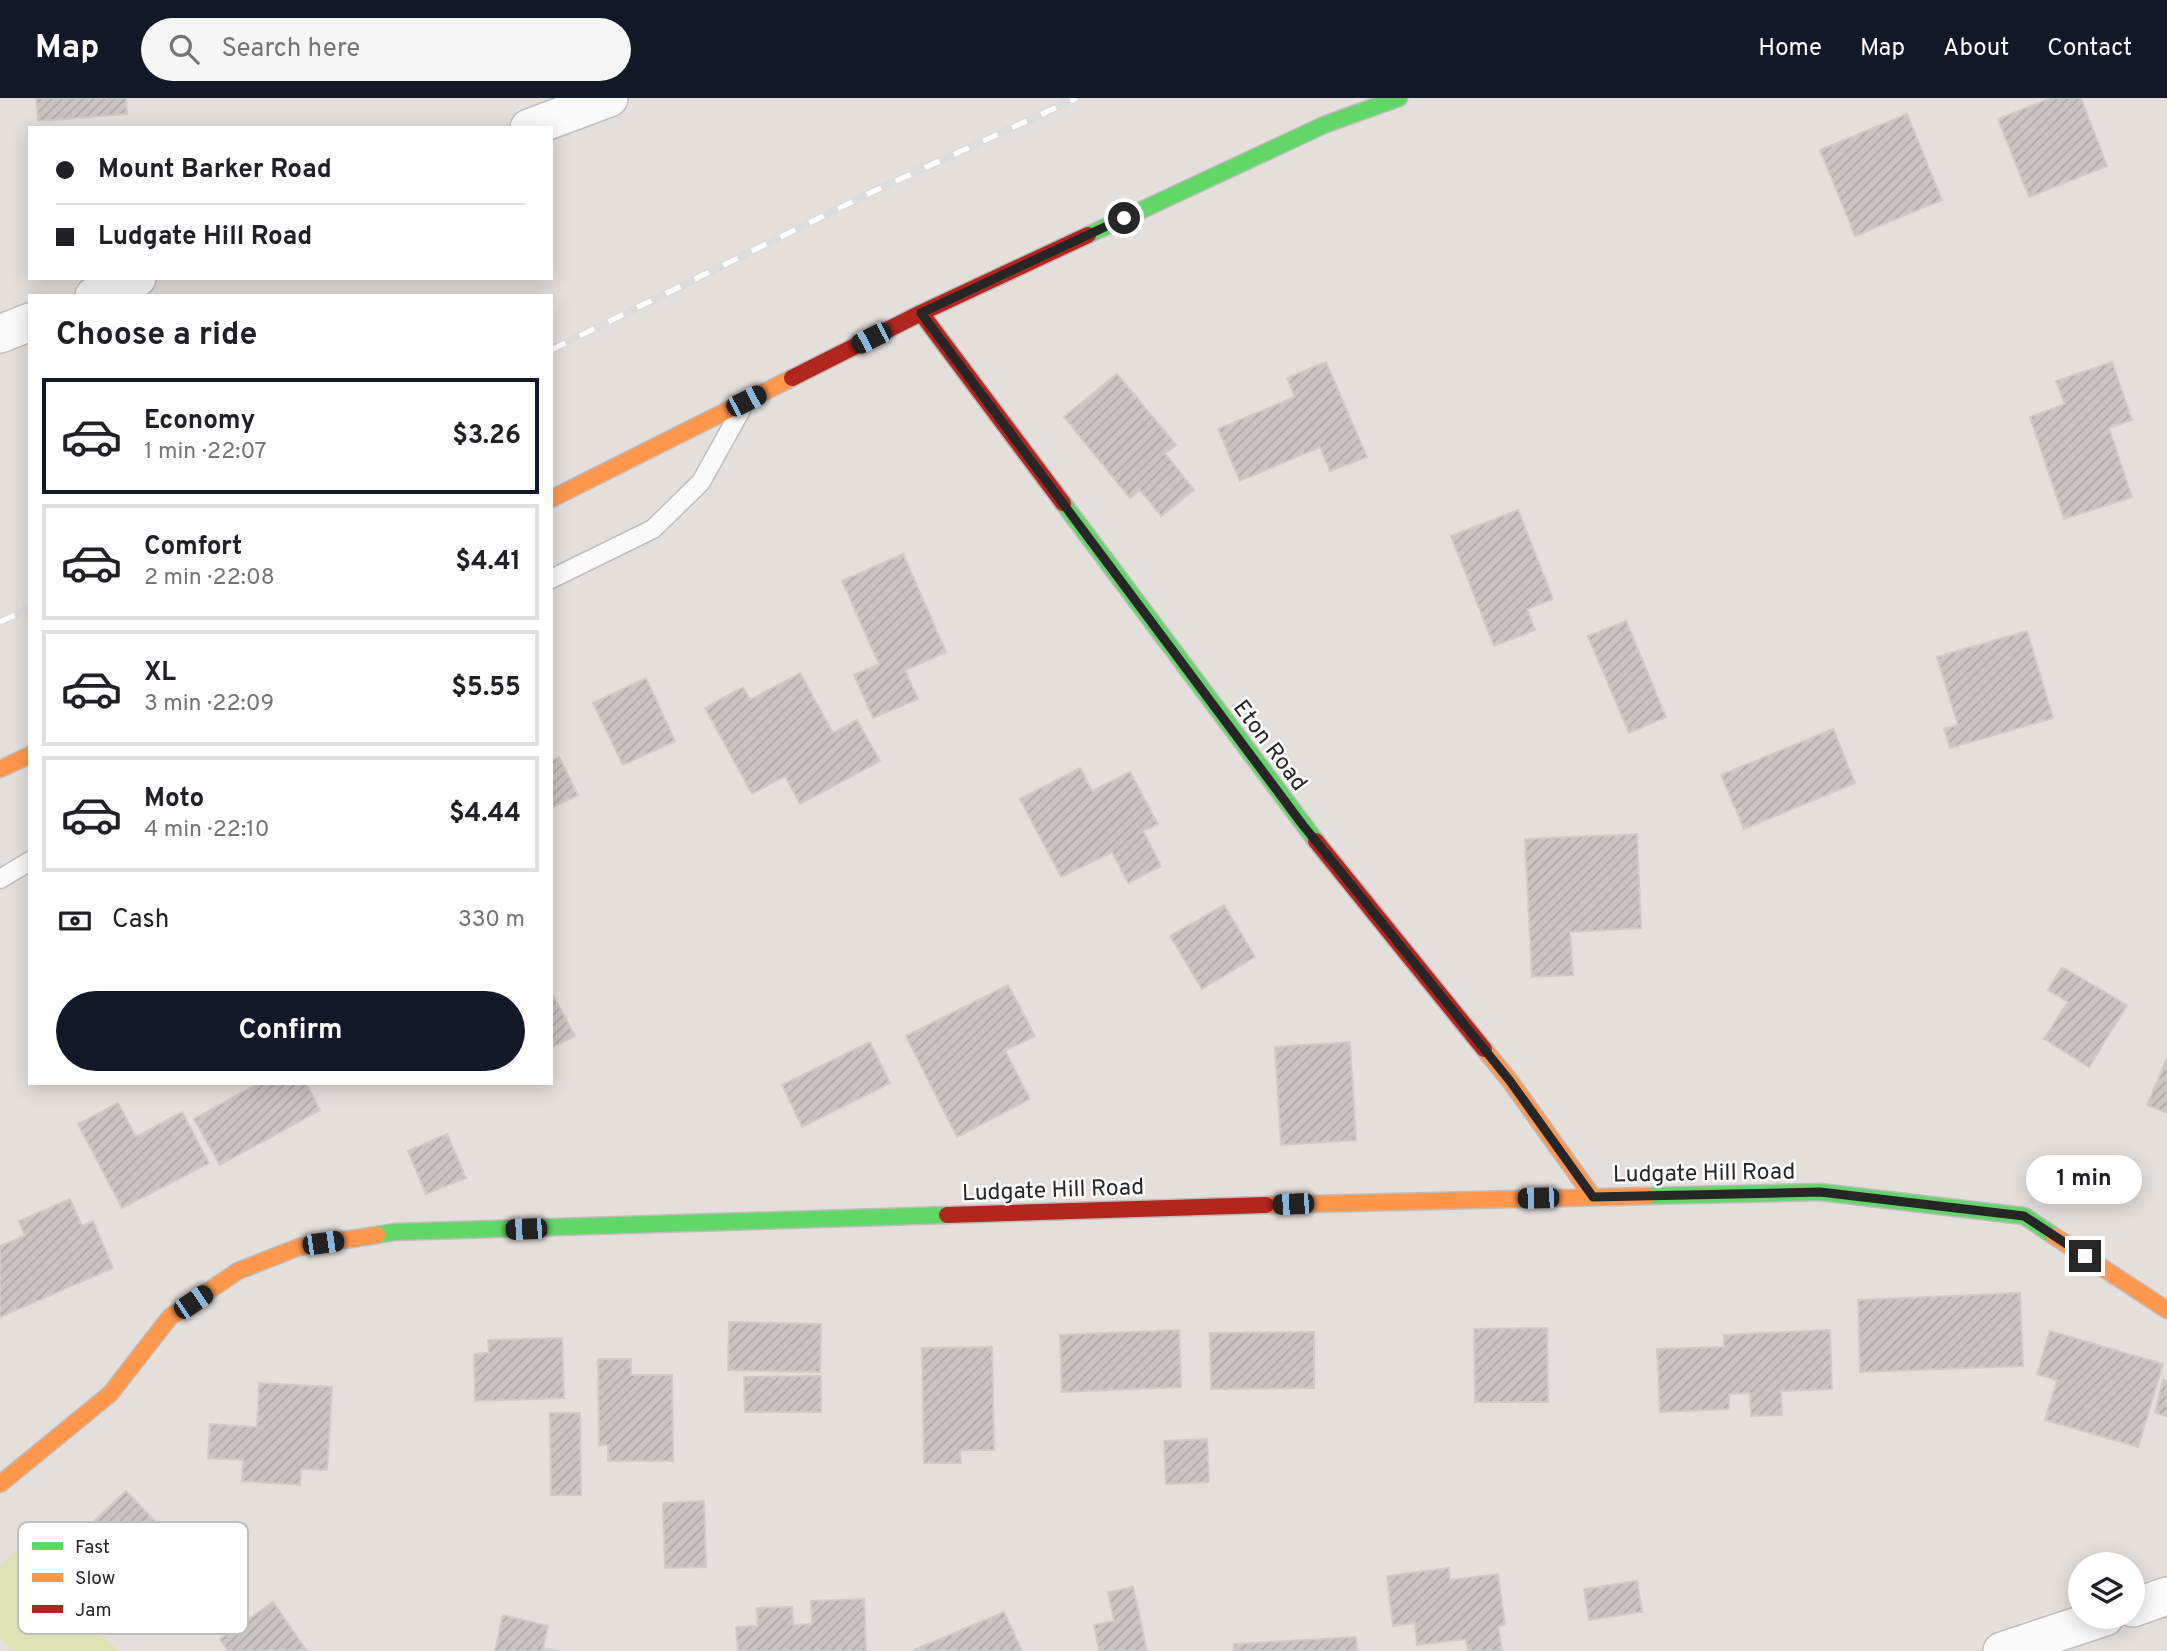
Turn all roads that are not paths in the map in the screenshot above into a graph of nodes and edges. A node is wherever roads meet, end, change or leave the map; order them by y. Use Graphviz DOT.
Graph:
graph roads {
  1 [pos="609,98"];
  2 [pos="1399,98"];
  3 [pos="534,126"];
  4 [pos="132,280"];
  5 [pos="98,294"];
  6 [pos="921,313"];
  7 [pos="28,322"];
  8 [pos="0,334"];
  9 [pos="746,401"];
  10 [pos="553,498"];
  11 [pos="553,578"];
  12 [pos="28,756"];
  13 [pos="0,769"];
  14 [pos="28,862"];
  15 [pos="0,879"];
  16 [pos="1593,1197"];
  17 [pos="2167,1310"];
  18 [pos="0,1485"];
  19 [pos="2167,1597"];
  20 [pos="2145,1604"];
  21 [pos="2069,1629"];
  22 [pos="2002,1651"];
  1 -- 3 [label="street"];
  2 -- 6 [label="street"];
  4 -- 5 [label="street"];
  6 -- 9 [label="street"];
  6 -- 16 [label="street, Eton Road"];
  7 -- 8 [label="street"];
  9 -- 10 [label="street"];
  9 -- 11 [label="lane"];
  12 -- 13 [label="street"];
  14 -- 15 [label="lane"];
  16 -- 17 [label="street, Ludgate Hill Road"];
  16 -- 18 [label="street, Ludgate Hill Road"];
  19 -- 20 [label="street"];
  21 -- 22 [label="street"];
}
